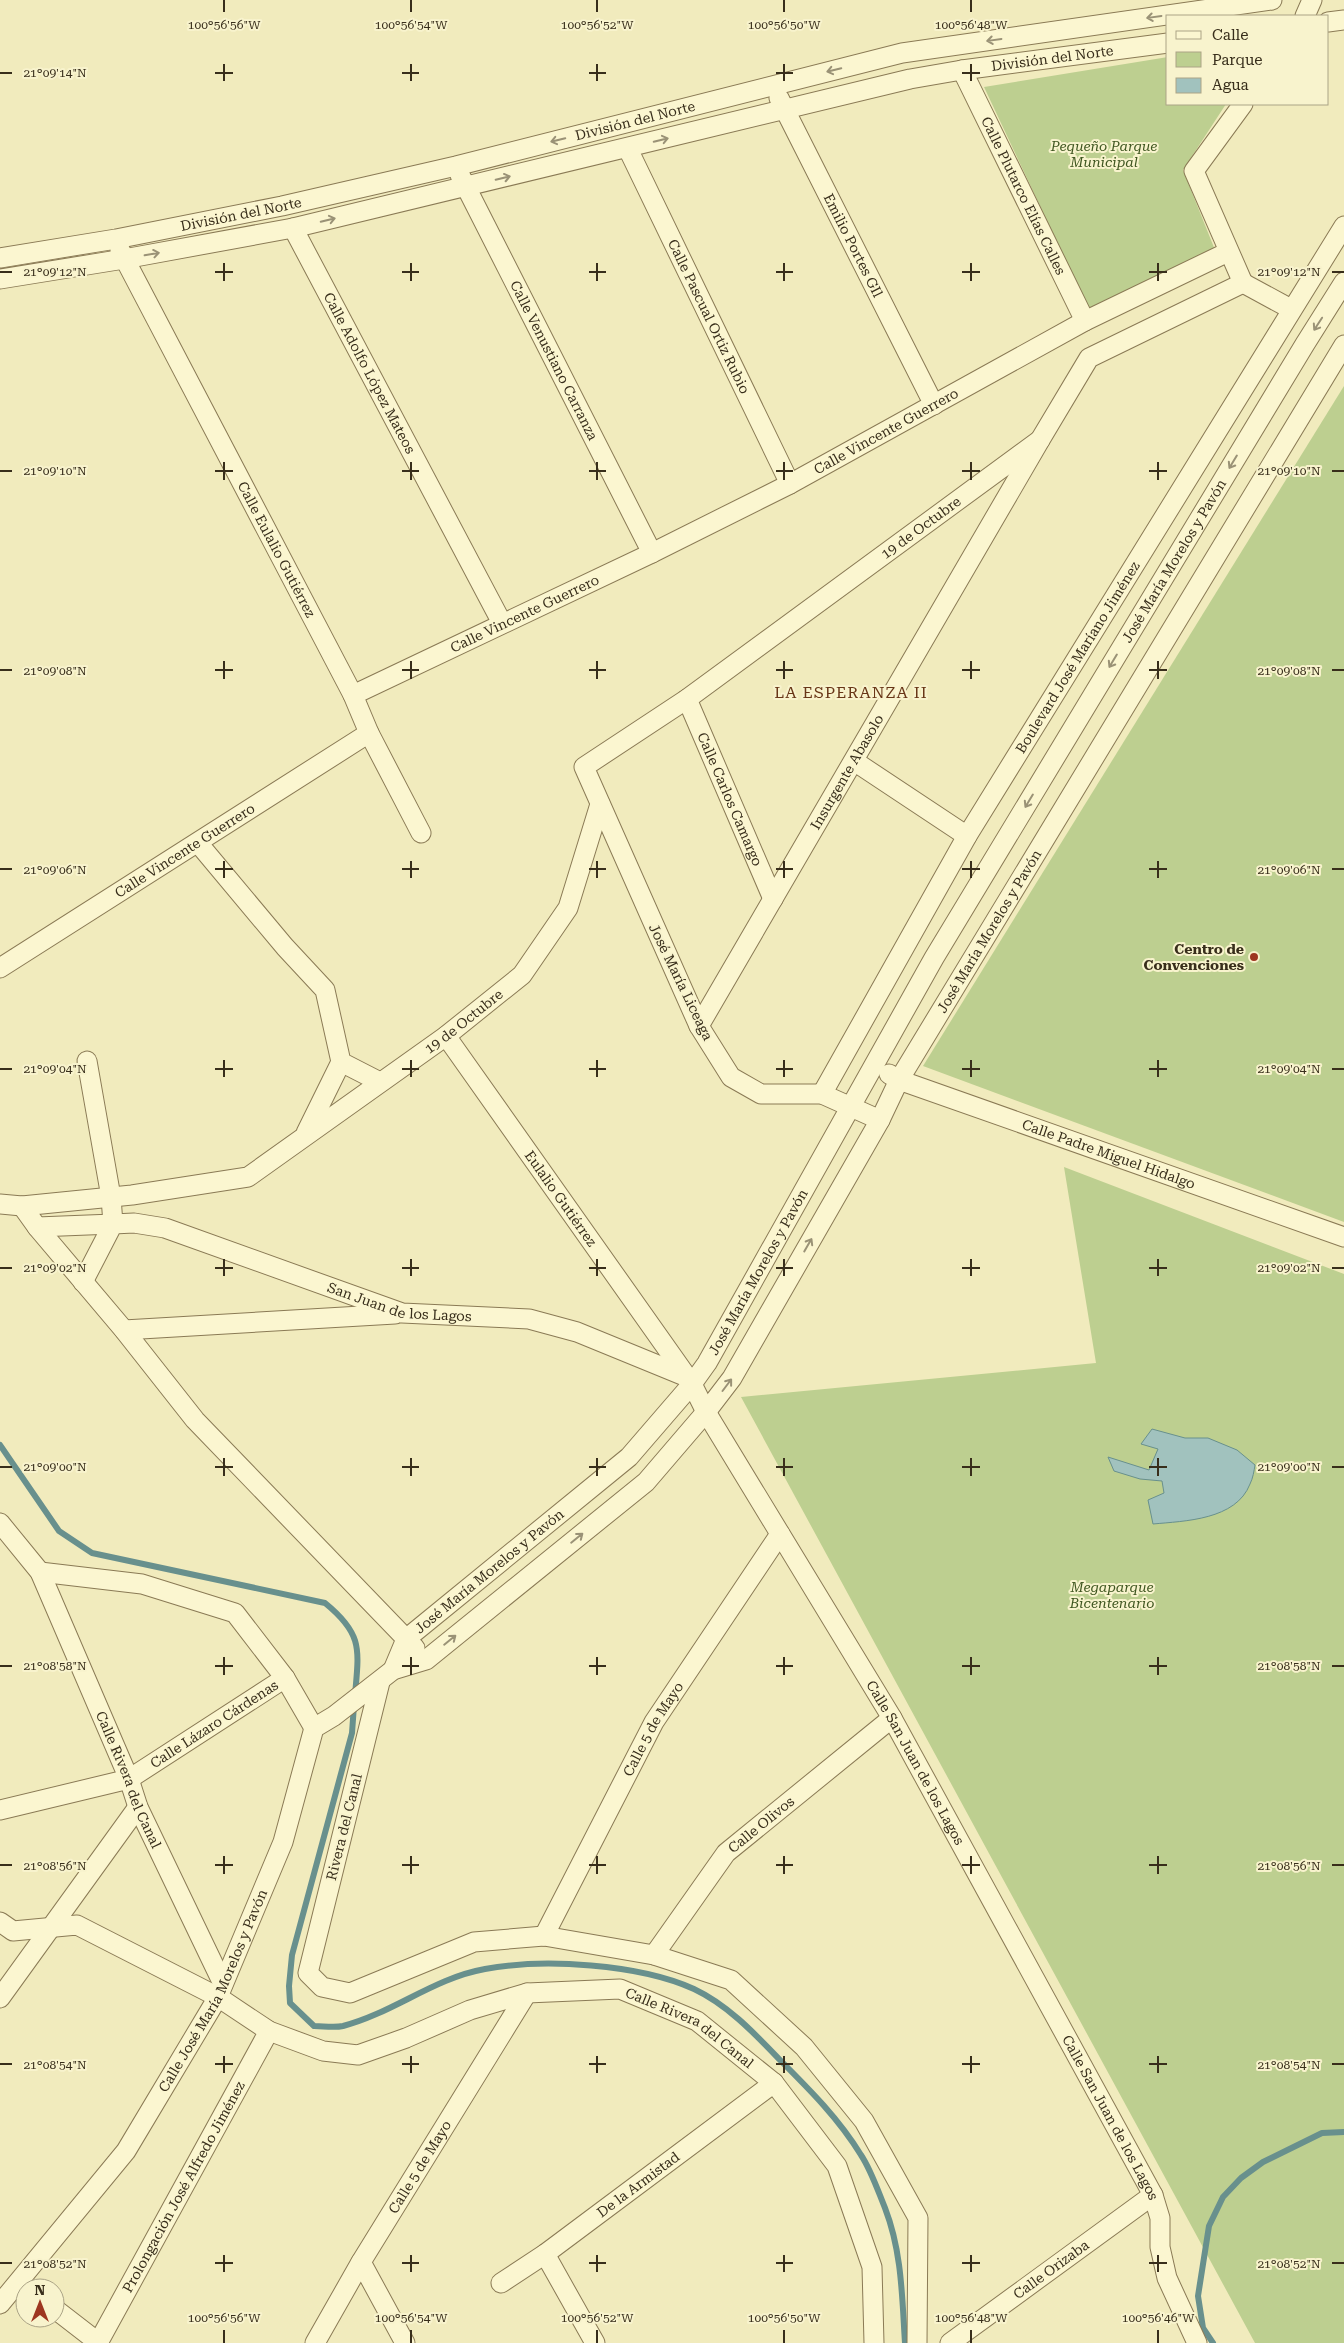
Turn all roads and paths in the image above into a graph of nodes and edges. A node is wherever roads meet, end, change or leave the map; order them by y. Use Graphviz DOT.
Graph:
graph roads {
  1 [pos="1272,0"];
  2 [pos="1312,0"];
  3 [pos="1166,15"];
  4 [pos="1167,15"];
  5 [pos="1305,15"];
  6 [pos="1344,20"];
  7 [pos="1329,22"];
  8 [pos="1166,43"];
  9 [pos="962,70"];
  10 [pos="772,86"];
  11 [pos="1242,105"];
  12 [pos="784,108"];
  13 [pos="628,149"];
  14 [pos="456,166"];
  15 [pos="466,186"];
  16 [pos="1344,226"];
  17 [pos="293,228"];
  18 [pos="116,239"];
  19 [pos="1228,252"];
  20 [pos="0,258"];
  21 [pos="124,259"];
  22 [pos="0,279"];
  23 [pos="1344,282"];
  24 [pos="1243,283"];
  25 [pos="1292,308"];
  26 [pos="1085,322"];
  27 [pos="1344,344"];
  28 [pos="934,405"];
  29 [pos="1040,440"];
  30 [pos="790,484"];
  31 [pos="652,553"];
  32 [pos="502,623"];
  33 [pos="352,695"];
  34 [pos="688,699"];
  35 [pos="369,733"];
  36 [pos="854,761"];
  37 [pos="584,767"];
  38 [pos="600,804"];
  39 [pos="421,833"];
  40 [pos="967,836"];
  41 [pos="198,843"];
  42 [pos="773,899"];
  43 [pos="0,968"];
  44 [pos="699,1026"];
  45 [pos="446,1036"];
  46 [pos="87,1061"];
  47 [pos="341,1062"];
  48 [pos="874,1066"];
  49 [pos="899,1080"];
  50 [pos="380,1082"];
  51 [pos="822,1094"];
  52 [pos="851,1105"];
  53 [pos="880,1120"];
  54 [pos="305,1136"];
  55 [pos="111,1197"];
  56 [pos="0,1204"];
  57 [pos="22,1206"];
  58 [pos="113,1224"];
  59 [pos="37,1227"];
  60 [pos="1344,1237"];
  61 [pos="83,1282"];
  62 [pos="402,1313"];
  63 [pos="124,1330"];
  64 [pos="690,1380"];
  65 [pos="706,1412"];
  66 [pos="0,1523"];
  67 [pos="780,1534"];
  68 [pos="40,1572"];
  69 [pos="406,1639"];
  70 [pos="426,1660"];
  71 [pos="285,1678"];
  72 [pos="383,1679"];
  73 [pos="892,1718"];
  74 [pos="314,1728"];
  75 [pos="129,1779"];
  76 [pos="138,1807"];
  77 [pos="0,1810"];
  78 [pos="0,1922"];
  79 [pos="50,1928"];
  80 [pos="544,1936"];
  81 [pos="654,1955"];
  82 [pos="220,1990"];
  83 [pos="527,1993"];
  84 [pos="0,1998"];
  85 [pos="269,2031"];
  86 [pos="774,2084"];
  87 [pos="1153,2195"];
  88 [pos="544,2254"];
  89 [pos="361,2262"];
  90 [pos="29,2278"];
  91 [pos="501,2284"];
  92 [pos="15,2292"];
  93 [pos="0,2304"];
  94 [pos="65,2317"];
  95 [pos="98,2343"];
  96 [pos="315,2343"];
  97 [pos="405,2343"];
  98 [pos="595,2343"];
  99 [pos="874,2343"];
  100 [pos="917,2343"];
  101 [pos="950,2343"];
  102 [pos="1197,2343"];
  1 -- 4 [label="street, División del Norte, one-way"];
  2 -- 5 [label="street"];
  3 -- 10 [label="street, División del Norte, one-way"];
  6 -- 7 [label="street"];
  8 -- 9 [label="street, División del Norte"];
  9 -- 12 [label="street, División del Norte"];
  9 -- 26 [label="street, Calle Plutarco Elías Calles"];
  10 -- 12 [label="street, Emilio Portes GIl"];
  10 -- 14 [label="street, División del Norte, one-way"];
  11 -- 19 [label="street"];
  13 -- 12 [label="street, División del Norte, one-way"];
  12 -- 28 [label="street, Emilio Portes GIl"];
  15 -- 13 [label="street, División del Norte, one-way"];
  13 -- 30 [label="street, Calle Pascual Ortiz Rubio"];
  14 -- 15 [label="street, Calle Venustiano Carranza"];
  14 -- 18 [label="street, División del Norte"];
  17 -- 15 [label="street, División del Norte, one-way"];
  15 -- 31 [label="street, Calle Venustiano Carranza"];
  16 -- 25 [label="street, Boulevard José Maríano Jiménez"];
  21 -- 17 [label="street, División del Norte, one-way"];
  17 -- 32 [label="street, Calle Adolfo López Mateos"];
  18 -- 20 [label="street, División del Norte"];
  18 -- 21 [label="street, Calle Eulalio Gutiérrez"];
  19 -- 24 [label="street"];
  19 -- 26 [label="street, Calle Vincente Guerrero"];
  21 -- 22 [label="street, División del Norte"];
  21 -- 33 [label="street, Calle Eulalio Gutiérrez"];
  23 -- 48 [label="street, José María Morelos y Pavón, one-way"];
  24 -- 25 [label="street"];
  24 -- 29 [label="street, 19 de Octubre"];
  25 -- 40 [label="street, Boulevard José Maríano Jiménez"];
  26 -- 28 [label="street, Calle Vincente Guerrero"];
  27 -- 49 [label="street, José María Morelos y Pavón"];
  28 -- 30 [label="street, Calle Vincente Guerrero"];
  29 -- 34 [label="street, 19 de Octubre"];
  29 -- 36 [label="street, Insurgente Abasolo"];
  30 -- 31 [label="street, Calle Vincente Guerrero"];
  31 -- 32 [label="street, Calle Vincente Guerrero"];
  32 -- 33 [label="street, Calle Vincente Guerrero"];
  33 -- 35 [label="street, Calle Eulalio Gutiérrez"];
  34 -- 37 [label="street, 19 de Octubre"];
  34 -- 42 [label="street, Calle Carlos Camargo"];
  35 -- 39 [label="street, Calle Eulalio Gutiérrez"];
  35 -- 41 [label="street, Calle Vincente Guerrero"];
  36 -- 40 [label="street"];
  36 -- 42 [label="street, Insurgente Abasolo"];
  37 -- 38 [label="street, José María Liceaga"];
  38 -- 44 [label="street, José María Liceaga"];
  38 -- 45 [label="street, 19 de Octubre"];
  40 -- 51 [label="street, Boulevard José Maríano Jiménez"];
  41 -- 43 [label="street, Calle Vincente Guerrero"];
  41 -- 47 [label="street"];
  42 -- 44 [label="street, Insurgente Abasolo"];
  44 -- 51 [label="street, José María Liceaga"];
  45 -- 50 [label="street, 19 de Octubre"];
  45 -- 64 [label="street, Eulalio Gutiérrez"];
  46 -- 55 [label="street"];
  47 -- 50 [label="street"];
  47 -- 54 [label="street"];
  48 -- 49 [label="street, Calle Padre Miguel Hidalgo"];
  48 -- 52 [label="street, José María Morelos y Pavón"];
  49 -- 53 [label="street, José María Morelos y Pavón"];
  49 -- 60 [label="street, Calle Padre Miguel Hidalgo"];
  50 -- 54 [label="street, 19 de Octubre"];
  51 -- 52 [label="street, José María Liceaga"];
  52 -- 53 [label="street, José María Liceaga"];
  52 -- 64 [label="street, José María Morelos y Pavón"];
  65 -- 53 [label="street, José María Morelos y Pavón, one-way"];
  54 -- 55 [label="street, 19 de Octubre"];
  55 -- 57 [label="street, 19 de Octubre"];
  55 -- 58 [label="street"];
  56 -- 57 [label="street, 19 de Octubre"];
  57 -- 59 [label="street"];
  58 -- 59 [label="street, San Juan de los Lagos"];
  58 -- 61 [label="street"];
  58 -- 62 [label="street, San Juan de los Lagos"];
  59 -- 61 [label="street"];
  61 -- 63 [label="street"];
  62 -- 63 [label="street"];
  62 -- 64 [label="street, San Juan de los Lagos"];
  63 -- 69 [label="street"];
  64 -- 65 [label="street, Calle San Juan de los Lagos"];
  64 -- 69 [label="street, José María Morelos y Pavón"];
  65 -- 67 [label="street, Calle San Juan de los Lagos"];
  70 -- 65 [label="street, José María Morelos y Pavón, one-way"];
  66 -- 68 [label="street, Calle Rivera del Canal"];
  67 -- 73 [label="street, Calle San Juan de los Lagos"];
  67 -- 80 [label="street, Calle 5 de Mayo"];
  68 -- 71 [label="street"];
  68 -- 75 [label="street, Calle Rivera del Canal"];
  69 -- 70 [label="street"];
  69 -- 72 [label="street, José María Morelos y Pavón"];
  70 -- 72 [label="street, José María Morelos y Pavón"];
  71 -- 74 [label="street"];
  71 -- 75 [label="street, Calle Lázaro Cárdenas"];
  72 -- 74 [label="street"];
  72 -- 80 [label="street, Rivera del Canal"];
  73 -- 81 [label="street, Calle Olivos"];
  73 -- 87 [label="street, Calle San Juan de los Lagos"];
  74 -- 82 [label="street, Calle José María Morelos y Pavón"];
  75 -- 76 [label="street, Calle Rivera del Canal"];
  75 -- 77 [label="street, Calle Lázaro Cárdenas"];
  76 -- 79 [label="street"];
  76 -- 82 [label="street, Calle Rivera del Canal"];
  78 -- 79 [label="street"];
  79 -- 82 [label="street"];
  79 -- 84 [label="street"];
  80 -- 81 [label="street"];
  81 -- 100 [label="street"];
  82 -- 85 [label="street, Calle Rivera del Canal"];
  82 -- 90 [label="street, Calle José María Morelos y Pavón"];
  83 -- 85 [label="street, Calle Rivera del Canal"];
  83 -- 86 [label="street, Calle Rivera del Canal"];
  83 -- 89 [label="street, Calle 5 de Mayo"];
  85 -- 95 [label="street, Prolongación José Alfredo Jiménez"];
  86 -- 88 [label="street, De la Armistad"];
  86 -- 99 [label="street, Calle Rivera del Canal"];
  87 -- 101 [label="street, Calle Orizaba"];
  87 -- 102 [label="street, Calle San Juan de los Lagos"];
  88 -- 91 [label="street, De la Armistad"];
  88 -- 98 [label="street"];
  89 -- 96 [label="street, Calle 5 de Mayo"];
  89 -- 97 [label="street"];
  92 -- 93 [label="street, Calle José María Morelos y Pavón"];
  94 -- 95 [label="street"];
}
